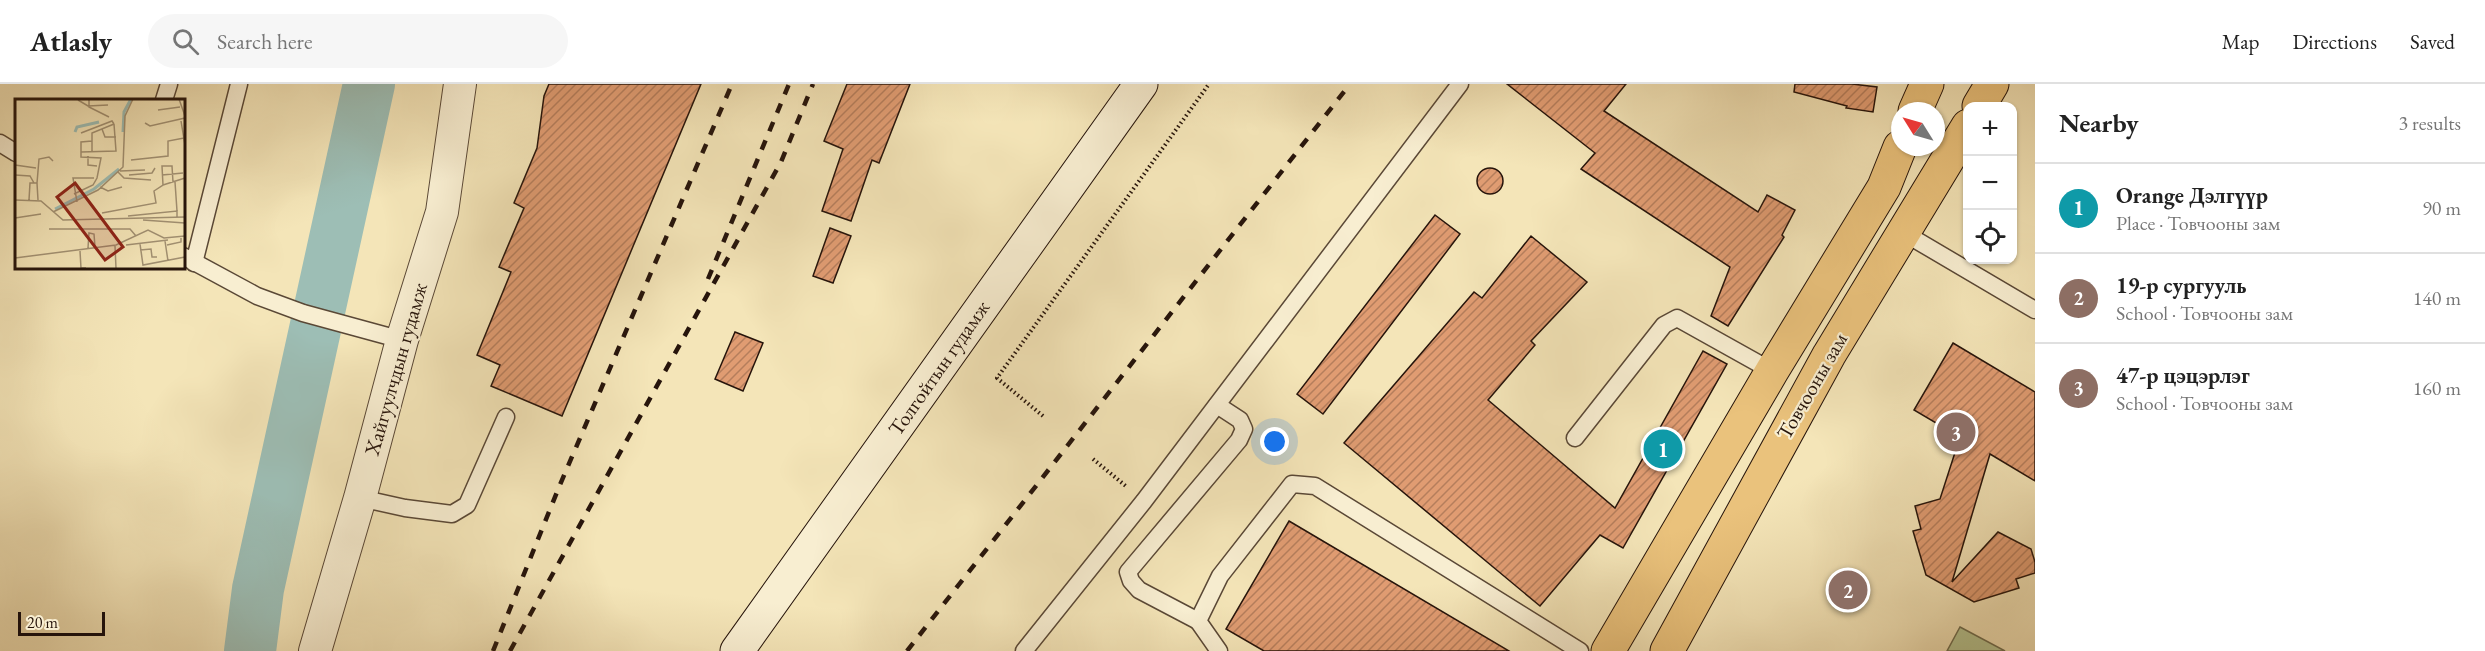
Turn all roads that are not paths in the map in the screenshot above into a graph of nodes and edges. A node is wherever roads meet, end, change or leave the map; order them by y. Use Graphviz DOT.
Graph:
graph roads {
  1 [pos="169,84"];
  2 [pos="239,84"];
  3 [pos="460,84"];
  4 [pos="1141,84"];
  5 [pos="1460,84"];
  6 [pos="1927,84"];
  7 [pos="1992,84"];
  8 [pos="165,99"];
  9 [pos="1919,102"];
  10 [pos="1981,102"];
  11 [pos="1963,134"];
  12 [pos="0,143"];
  13 [pos="15,152"];
  14 [pos="1896,156"];
  15 [pos="1905,233"];
  16 [pos="188,260"];
  17 [pos="2035,310"];
  18 [pos="402,340"];
  19 [pos="1772,371"];
  20 [pos="1216,405"];
  21 [pos="506,417"];
  22 [pos="1575,438"];
  23 [pos="360,498"];
  24 [pos="1198,621"];
  25 [pos="315,651"];
  26 [pos="737,651"];
  27 [pos="1024,651"];
  28 [pos="1220,651"];
  29 [pos="1580,651"];
  30 [pos="1608,651"];
  31 [pos="1667,651"];
  1 -- 8 [label="lane"];
  2 -- 16 [label="lane"];
  3 -- 18 [label="street, Хайгуулчдын гудамж"];
  4 -- 26 [label="main road, Толгойтын гудамж"];
  5 -- 20 [label="lane"];
  6 -- 9 [label="highway"];
  7 -- 10 [label="highway"];
  11 -- 15 [label="highway, Товчооны зам"];
  12 -- 13 [label="lane"];
  14 -- 19 [label="highway, Товчооны зам"];
  15 -- 17 [label="lane"];
  15 -- 31 [label="highway, Товчооны зам"];
  16 -- 18 [label="lane"];
  18 -- 23 [label="street, Хайгуулчдын гудамж"];
  19 -- 22 [label="lane"];
  19 -- 30 [label="highway, Товчооны зам"];
  20 -- 24 [label="lane"];
  20 -- 27 [label="lane"];
  21 -- 23 [label="lane"];
  23 -- 25 [label="street, Хайгуулчдын гудамж"];
  24 -- 28 [label="lane"];
  24 -- 29 [label="lane"];
}
